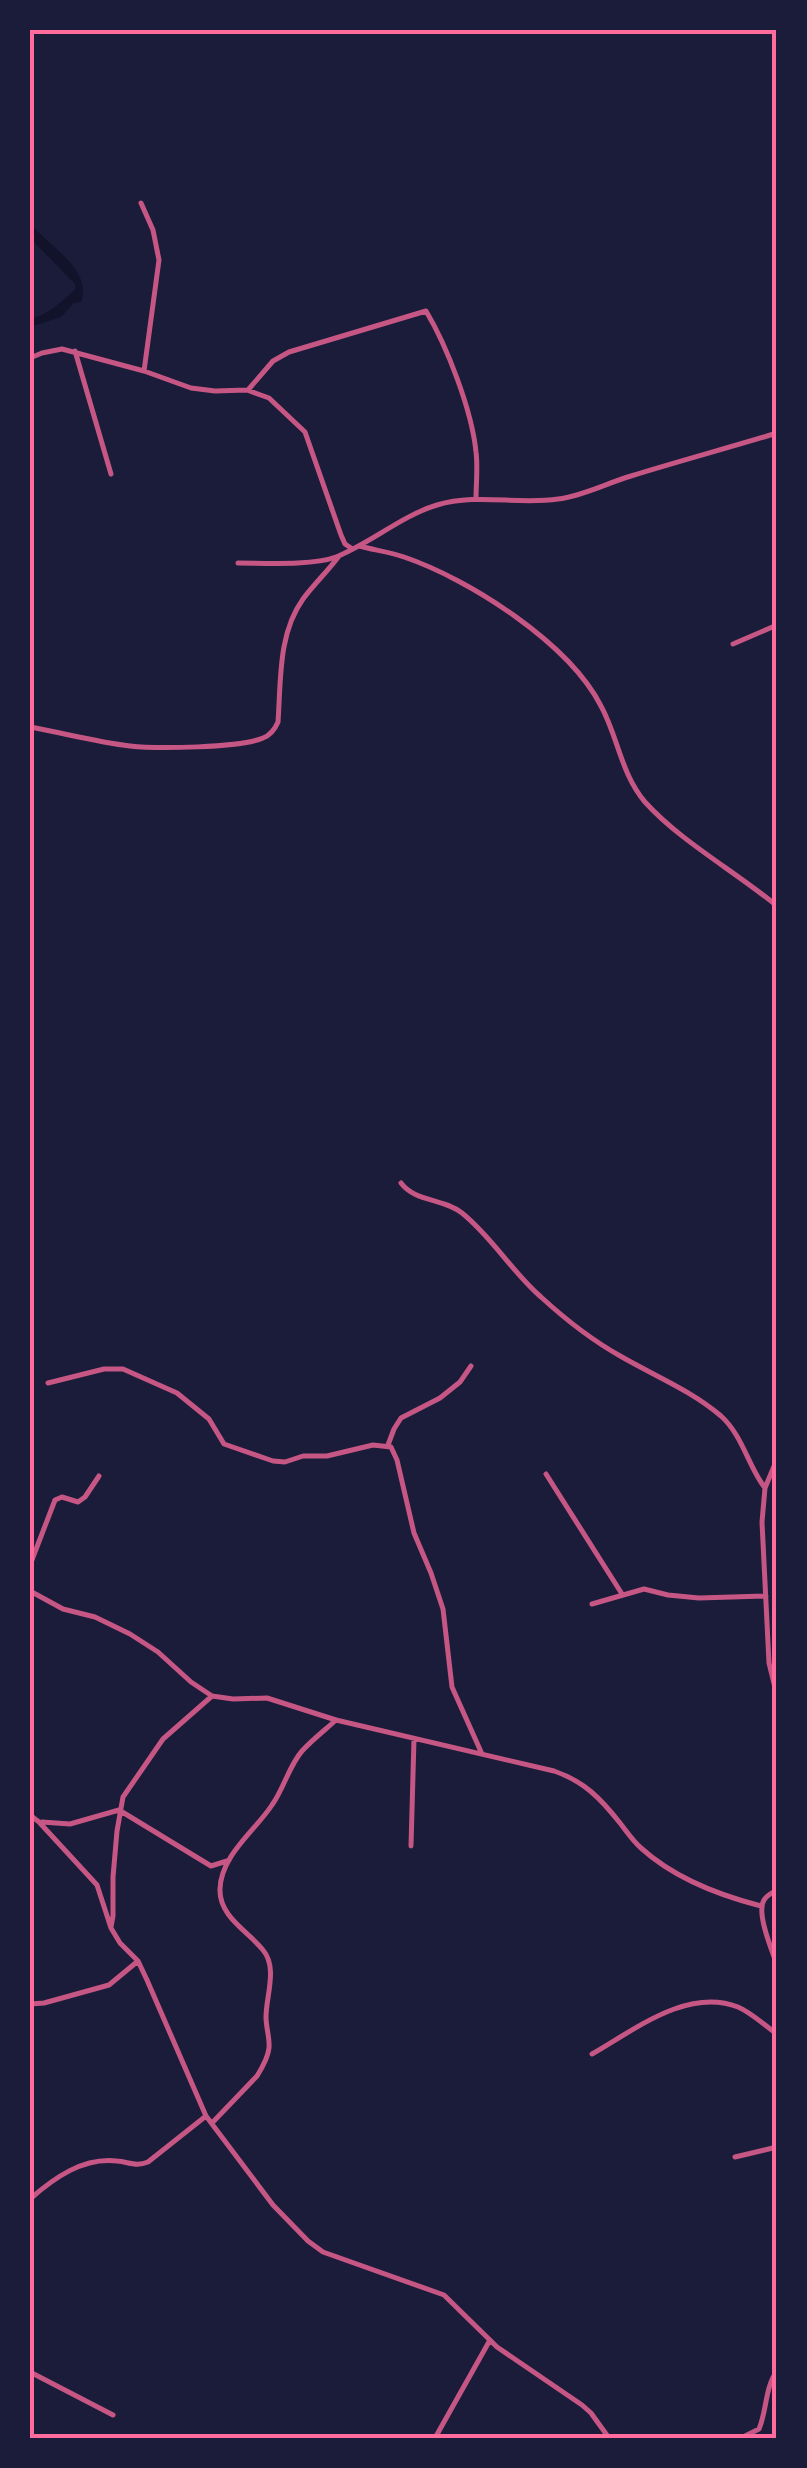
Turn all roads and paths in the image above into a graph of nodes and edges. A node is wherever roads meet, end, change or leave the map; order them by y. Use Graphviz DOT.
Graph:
graph roads {
  1 [pos="141,203"];
  2 [pos="75,351"];
  3 [pos="30,358"];
  4 [pos="144,371"];
  5 [pos="248,390"];
  6 [pos="777,434"];
  7 [pos="112,474"];
  8 [pos="476,499"];
  9 [pos="355,547"];
  10 [pos="339,556"];
  11 [pos="238,563"];
  12 [pos="777,625"];
  13 [pos="734,644"];
  14 [pos="30,727"];
  15 [pos="777,906"];
  16 [pos="401,1183"];
  17 [pos="471,1366"];
  18 [pos="48,1383"];
  19 [pos="388,1446"];
  20 [pos="777,1458"];
  21 [pos="546,1474"];
  22 [pos="99,1476"];
  23 [pos="766,1488"];
  24 [pos="30,1566"];
  25 [pos="30,1591"];
  26 [pos="622,1594"];
  27 [pos="766,1596"];
  28 [pos="592,1604"];
  29 [pos="212,1696"];
  30 [pos="777,1696"];
  31 [pos="336,1720"];
  32 [pos="414,1740"];
  33 [pos="482,1754"];
  34 [pos="119,1810"];
  35 [pos="30,1815"];
  36 [pos="39,1822"];
  37 [pos="411,1846"];
  38 [pos="228,1860"];
  39 [pos="777,1890"];
  40 [pos="761,1906"];
  41 [pos="111,1928"];
  42 [pos="138,1961"];
  43 [pos="777,1965"];
  44 [pos="30,2004"];
  45 [pos="777,2034"];
  46 [pos="592,2054"];
  47 [pos="206,2116"];
  48 [pos="212,2124"];
  49 [pos="777,2146"];
  50 [pos="735,2157"];
  51 [pos="30,2199"];
  52 [pos="490,2340"];
  53 [pos="30,2372"];
  54 [pos="777,2372"];
  55 [pos="112,2415"];
  56 [pos="435,2438"];
  57 [pos="609,2438"];
  58 [pos="741,2438"];
  1 -- 4 [label="street"];
  2 -- 3 [label="street"];
  2 -- 4 [label="street"];
  2 -- 7 [label="street"];
  4 -- 5 [label="street"];
  5 -- 8 [label="street"];
  5 -- 9 [label="street"];
  6 -- 8 [label="street"];
  8 -- 9 [label="street"];
  9 -- 10 [label="street"];
  9 -- 15 [label="street"];
  10 -- 11 [label="street"];
  10 -- 14 [label="street"];
  12 -- 13 [label="street"];
  16 -- 23 [label="street"];
  17 -- 19 [label="street"];
  18 -- 19 [label="street"];
  19 -- 33 [label="street"];
  20 -- 23 [label="street"];
  21 -- 26 [label="street"];
  22 -- 24 [label="street"];
  23 -- 27 [label="street"];
  25 -- 29 [label="street"];
  26 -- 27 [label="street"];
  26 -- 28 [label="street"];
  27 -- 30 [label="street"];
  29 -- 31 [label="street"];
  29 -- 34 [label="street"];
  31 -- 32 [label="street"];
  31 -- 38 [label="street"];
  32 -- 33 [label="street"];
  32 -- 37 [label="street"];
  33 -- 40 [label="street"];
  34 -- 36 [label="street"];
  34 -- 38 [label="street"];
  34 -- 41 [label="street"];
  35 -- 36 [label="street"];
  36 -- 41 [label="street"];
  38 -- 48 [label="street"];
  39 -- 40 [label="street"];
  40 -- 43 [label="street"];
  41 -- 42 [label="street"];
  42 -- 44 [label="street"];
  42 -- 47 [label="street"];
  45 -- 46 [label="street"];
  47 -- 48 [label="street"];
  47 -- 51 [label="street"];
  48 -- 52 [label="street"];
  49 -- 50 [label="street"];
  52 -- 56 [label="street"];
  52 -- 57 [label="street"];
  53 -- 55 [label="street"];
  54 -- 58 [label="street"];
}
